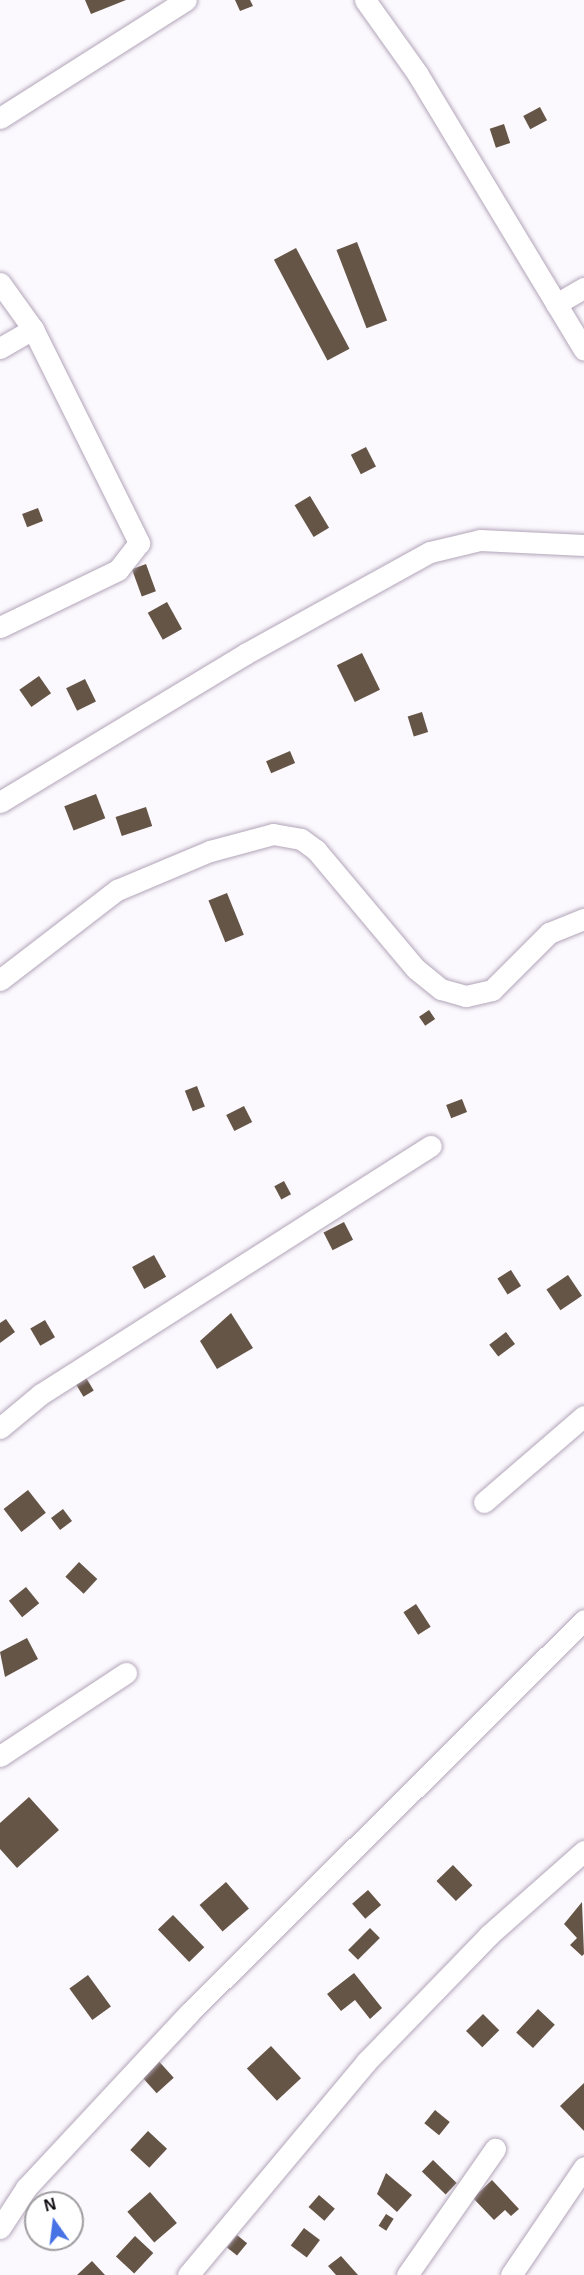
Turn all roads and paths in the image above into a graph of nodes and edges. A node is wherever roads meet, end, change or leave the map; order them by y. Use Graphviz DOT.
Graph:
graph roads {
  1 [pos="186,0"];
  2 [pos="365,0"];
  3 [pos="0,118"];
  4 [pos="0,283"];
  5 [pos="584,288"];
  6 [pos="556,304"];
  7 [pos="33,329"];
  8 [pos="0,348"];
  9 [pos="584,350"];
  10 [pos="584,545"];
  11 [pos="0,627"];
  12 [pos="0,802"];
  13 [pos="584,919"];
  14 [pos="0,980"];
  15 [pos="431,1146"];
  16 [pos="584,1416"];
  17 [pos="0,1428"];
  18 [pos="484,1502"];
  19 [pos="584,1620"];
  20 [pos="126,1673"];
  21 [pos="0,1755"];
  22 [pos="584,1851"];
  23 [pos="495,2149"];
  24 [pos="584,2168"];
  25 [pos="0,2228"];
  26 [pos="188,2275"];
  27 [pos="407,2275"];
  28 [pos="511,2275"];
  1 -- 3 [label="street"];
  2 -- 6 [label="street"];
  4 -- 7 [label="street"];
  5 -- 6 [label="street"];
  6 -- 9 [label="street"];
  7 -- 8 [label="street"];
  7 -- 11 [label="street"];
  10 -- 12 [label="street"];
  13 -- 14 [label="street"];
  15 -- 17 [label="street"];
  16 -- 18 [label="street"];
  19 -- 25 [label="street"];
  20 -- 21 [label="street"];
  22 -- 26 [label="street"];
  23 -- 27 [label="street"];
  24 -- 28 [label="street"];
}
